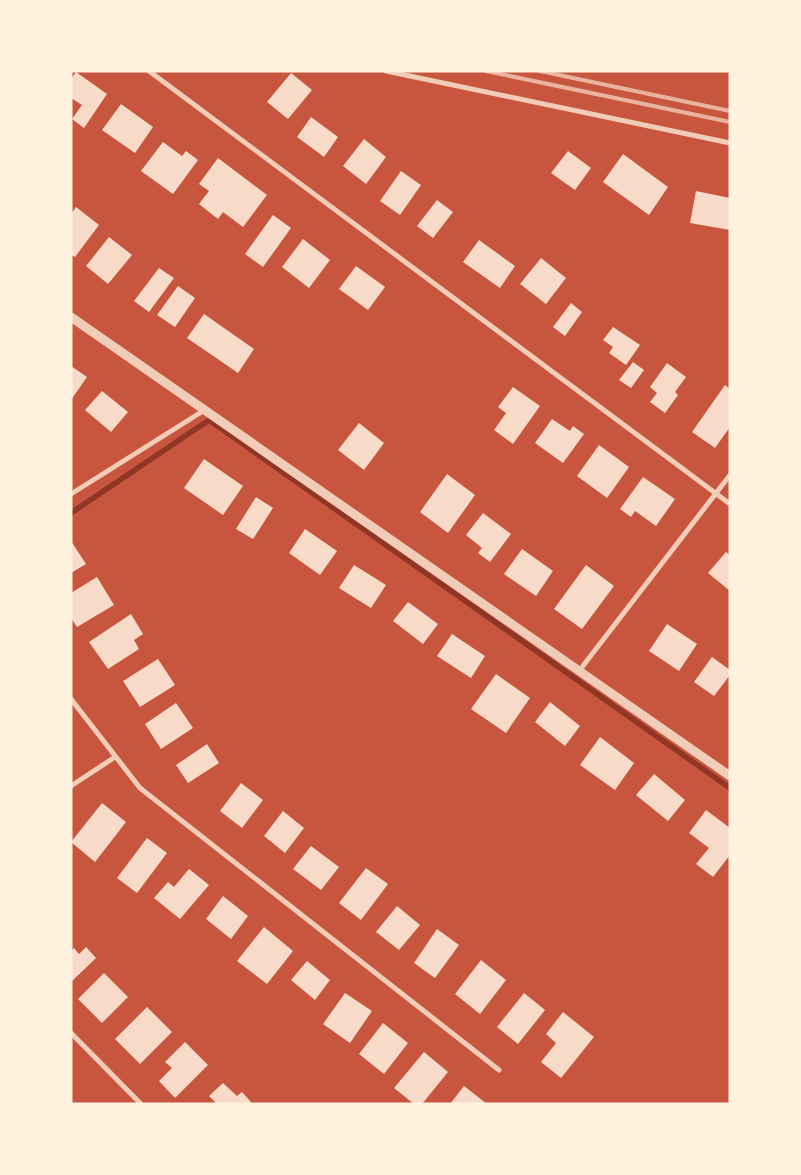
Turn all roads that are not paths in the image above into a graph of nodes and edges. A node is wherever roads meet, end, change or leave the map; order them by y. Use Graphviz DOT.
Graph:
graph roads {
  1 [pos="149,71"];
  2 [pos="386,71"];
  3 [pos="730,143"];
  4 [pos="71,317"];
  5 [pos="203,411"];
  6 [pos="730,475"];
  7 [pos="71,494"];
  8 [pos="716,494"];
  9 [pos="730,504"];
  10 [pos="580,671"];
  11 [pos="71,699"];
  12 [pos="115,757"];
  13 [pos="730,776"];
  14 [pos="71,786"];
  15 [pos="71,1033"];
  16 [pos="499,1070"];
  17 [pos="141,1104"];
  1 -- 8 [label="street"];
  2 -- 3 [label="street"];
  4 -- 5 [label="street"];
  5 -- 7 [label="street"];
  5 -- 10 [label="street"];
  6 -- 8 [label="street"];
  8 -- 9 [label="street"];
  8 -- 10 [label="street"];
  10 -- 13 [label="street"];
  11 -- 12 [label="street"];
  12 -- 14 [label="street"];
  12 -- 16 [label="street"];
  15 -- 17 [label="street"];
}
